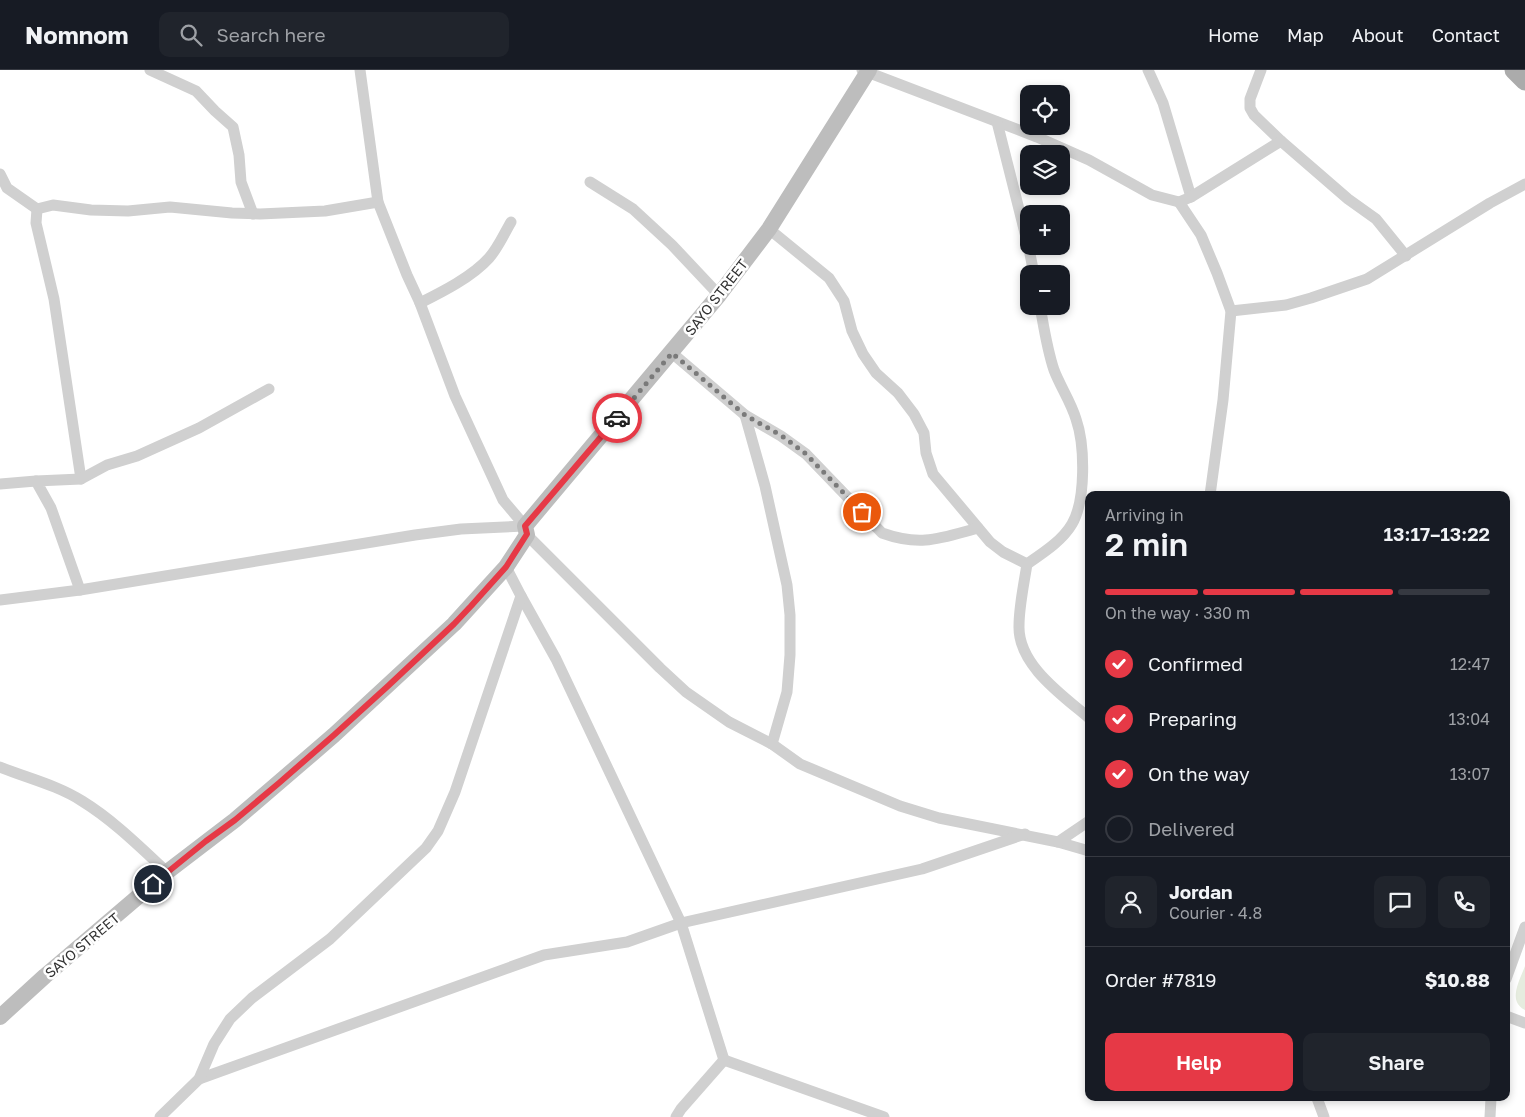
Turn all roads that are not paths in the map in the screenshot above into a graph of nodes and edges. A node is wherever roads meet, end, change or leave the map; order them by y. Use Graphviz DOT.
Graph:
graph roads {
  1 [pos="150,70"];
  2 [pos="360,70"];
  3 [pos="866,70"];
  4 [pos="1148,70"];
  5 [pos="1261,70"];
  6 [pos="1514,70"];
  7 [pos="1525,82"];
  8 [pos="997,122"];
  9 [pos="1281,141"];
  10 [pos="0,174"];
  11 [pos="590,182"];
  12 [pos="1525,184"];
  13 [pos="1191,197"];
  14 [pos="378,202"];
  15 [pos="1179,202"];
  16 [pos="37,209"];
  17 [pos="253,214"];
  18 [pos="511,222"];
  19 [pos="769,229"];
  20 [pos="1406,256"];
  21 [pos="1032,265"];
  22 [pos="719,295"];
  23 [pos="420,303"];
  24 [pos="1231,312"];
  25 [pos="1042,315"];
  26 [pos="672,353"];
  27 [pos="269,389"];
  28 [pos="745,415"];
  29 [pos="81,479"];
  30 [pos="36,482"];
  31 [pos="0,484"];
  32 [pos="1211,491"];
  33 [pos="978,528"];
  34 [pos="526,530"];
  35 [pos="1027,564"];
  36 [pos="506,567"];
  37 [pos="80,590"];
  38 [pos="521,596"];
  39 [pos="0,600"];
  40 [pos="1085,715"];
  41 [pos="772,744"];
  42 [pos="0,767"];
  43 [pos="1085,824"];
  44 [pos="1025,834"];
  45 [pos="1058,842"];
  46 [pos="1085,850"];
  47 [pos="167,872"];
  48 [pos="681,923"];
  49 [pos="1525,927"];
  50 [pos="1510,968"];
  51 [pos="0,1017"];
  52 [pos="1510,1018"];
  53 [pos="1525,1024"];
  54 [pos="724,1060"];
  55 [pos="199,1079"];
  56 [pos="1318,1101"];
  57 [pos="1491,1101"];
  58 [pos="160,1117"];
  59 [pos="676,1117"];
  60 [pos="884,1117"];
  61 [pos="1324,1117"];
  62 [pos="1490,1117"];
  1 -- 17 [label="street"];
  2 -- 14 [label="street"];
  3 -- 8 [label="street"];
  3 -- 19 [label="street, SAYO STREET"];
  4 -- 13 [label="street"];
  5 -- 9 [label="street"];
  6 -- 7 [label="main road"];
  8 -- 15 [label="street"];
  8 -- 21 [label="street"];
  9 -- 13 [label="street"];
  9 -- 20 [label="street"];
  10 -- 16 [label="street"];
  11 -- 22 [label="street"];
  12 -- 20 [label="street"];
  13 -- 15 [label="street"];
  14 -- 17 [label="street"];
  14 -- 23 [label="street"];
  15 -- 24 [label="street"];
  16 -- 17 [label="street"];
  16 -- 29 [label="street"];
  18 -- 23 [label="street"];
  19 -- 22 [label="street, SAYO STREET"];
  19 -- 33 [label="street"];
  20 -- 24 [label="street"];
  22 -- 26 [label="street, SAYO STREET"];
  23 -- 34 [label="street"];
  24 -- 32 [label="street"];
  25 -- 35 [label="street"];
  26 -- 28 [label="street"];
  26 -- 34 [label="street, SAYO STREET"];
  27 -- 29 [label="street"];
  28 -- 33 [label="street"];
  28 -- 41 [label="street"];
  29 -- 30 [label="street"];
  30 -- 31 [label="street"];
  30 -- 37 [label="street"];
  33 -- 35 [label="street"];
  34 -- 36 [label="street, SAYO STREET"];
  34 -- 37 [label="street"];
  34 -- 41 [label="street"];
  35 -- 40 [label="street"];
  36 -- 38 [label="street"];
  36 -- 47 [label="street, SAYO STREET"];
  37 -- 39 [label="street"];
  38 -- 48 [label="street"];
  38 -- 55 [label="street"];
  41 -- 44 [label="street"];
  42 -- 47 [label="street"];
  43 -- 45 [label="street"];
  44 -- 45 [label="street"];
  44 -- 48 [label="street"];
  45 -- 46 [label="street"];
  47 -- 51 [label="street, SAYO STREET"];
  48 -- 54 [label="street"];
  48 -- 55 [label="street"];
  49 -- 50 [label="street"];
  52 -- 53 [label="street"];
  54 -- 59 [label="street"];
  54 -- 60 [label="street"];
  55 -- 58 [label="street"];
  56 -- 61 [label="street"];
  57 -- 62 [label="street"];
}
